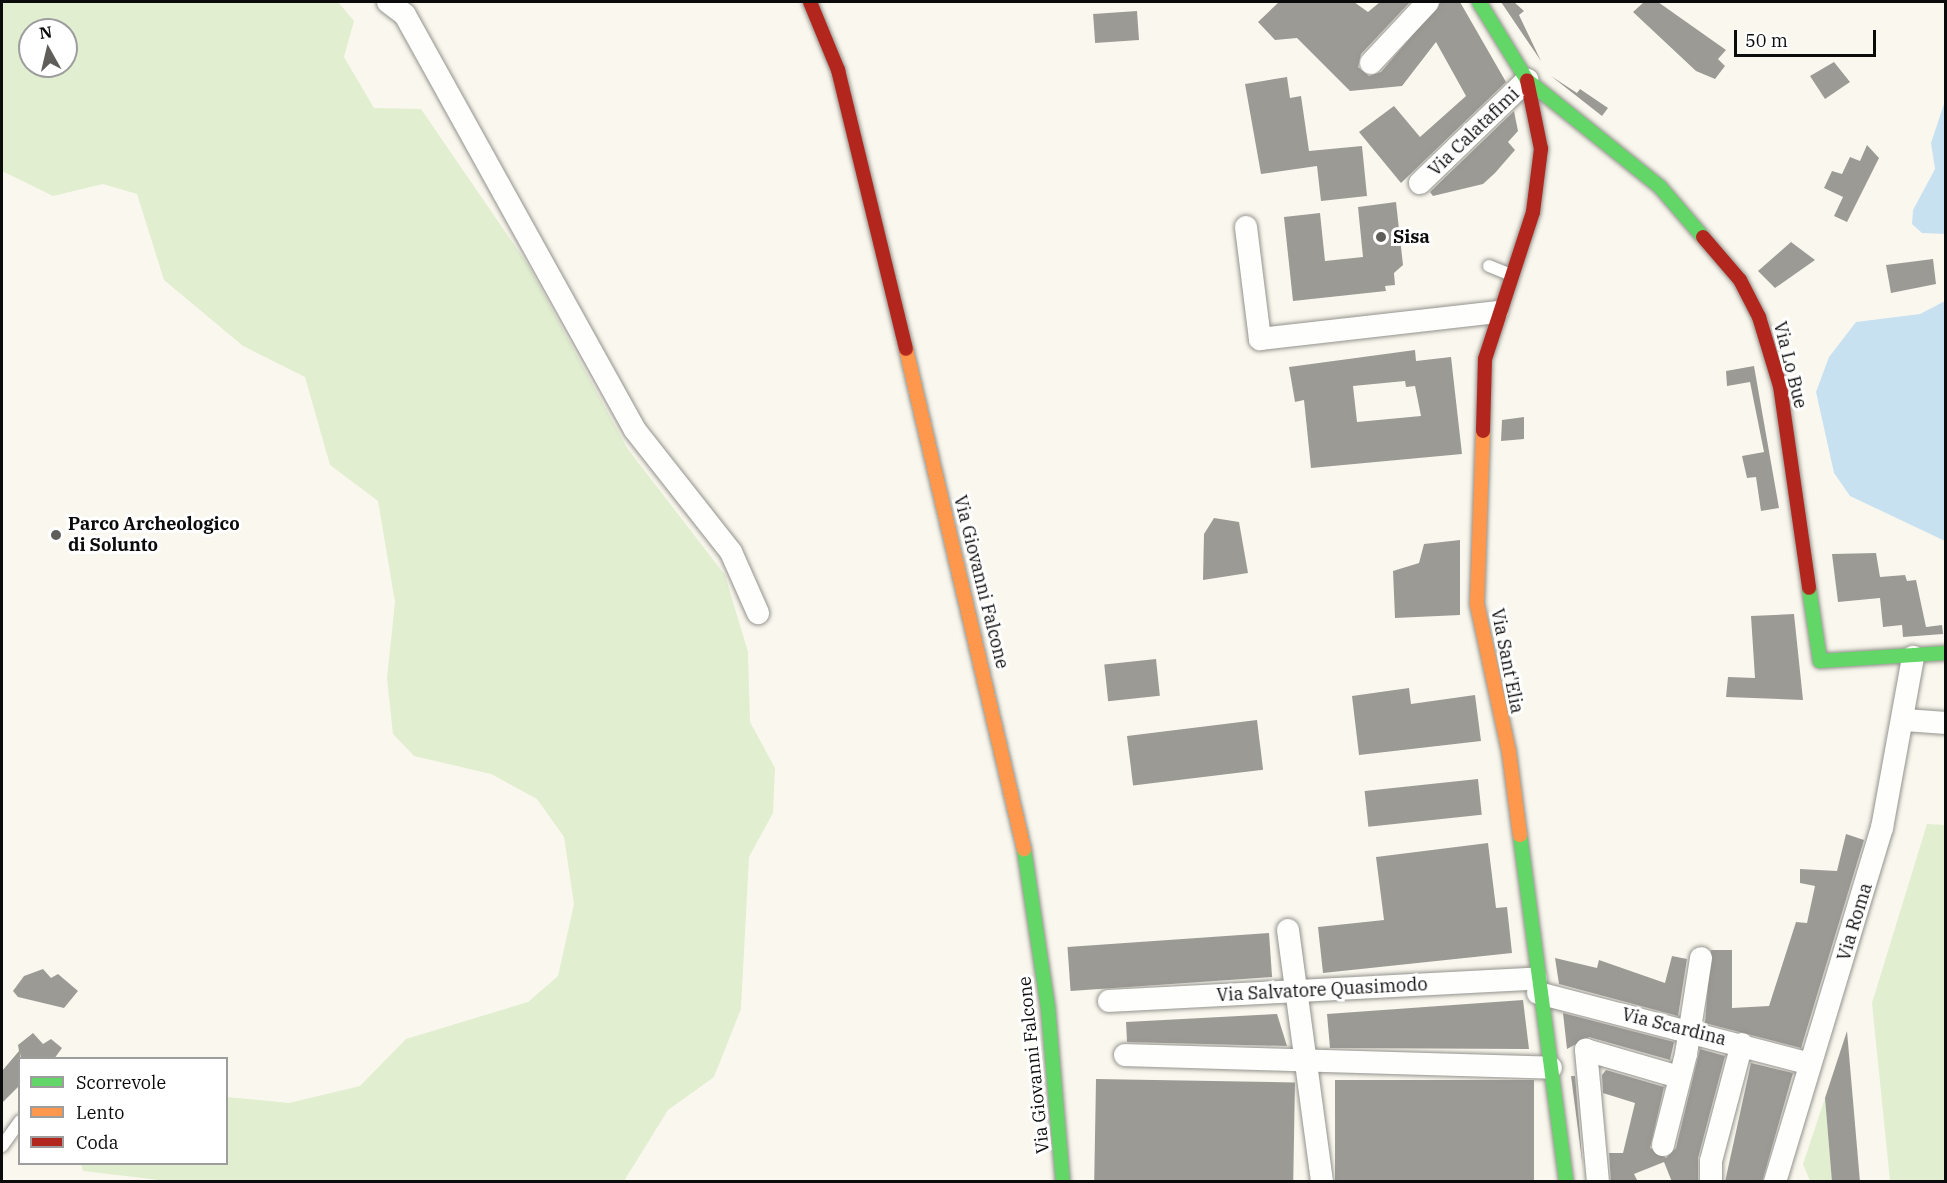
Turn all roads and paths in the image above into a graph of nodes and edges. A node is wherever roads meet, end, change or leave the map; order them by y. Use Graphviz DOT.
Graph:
graph roads {
  1 [pos="388,2"];
  2 [pos="810,2"];
  3 [pos="1428,2"];
  4 [pos="1479,2"];
  5 [pos="1371,63"];
  6 [pos="1527,80"];
  7 [pos="1420,183"];
  8 [pos="1246,227"];
  9 [pos="1489,266"];
  10 [pos="1510,274"];
  11 [pos="1496,312"];
  12 [pos="758,613"];
  13 [pos="1946,652"];
  14 [pos="1913,657"];
  15 [pos="1905,720"];
  16 [pos="1946,723"];
  17 [pos="1288,930"];
  18 [pos="1701,958"];
  19 [pos="1536,986"];
  20 [pos="1297,991"];
  21 [pos="1109,1001"];
  22 [pos="1688,1030"];
  23 [pos="1742,1044"];
  24 [pos="1125,1055"];
  25 [pos="1307,1064"];
  26 [pos="1810,1064"];
  27 [pos="1551,1068"];
  28 [pos="1679,1077"];
  29 [pos="18,1125"];
  30 [pos="1663,1145"];
  31 [pos="2,1146"];
  32 [pos="1064,1182"];
  33 [pos="1322,1182"];
  34 [pos="1566,1182"];
  35 [pos="1598,1182"];
  36 [pos="1711,1182"];
  37 [pos="1775,1182"];
  1 -- 12 [label="street"];
  2 -- 32 [label="street, Via Giovanni Falcone"];
  3 -- 5 [label="street"];
  4 -- 6 [label="street"];
  6 -- 7 [label="street, Via Calatafimi"];
  6 -- 10 [label="street, Via Sant'Elia"];
  6 -- 14 [label="street, Via Lo Bue"];
  8 -- 11 [label="street"];
  9 -- 10 [label="lane"];
  10 -- 11 [label="street, Via Sant'Elia"];
  11 -- 19 [label="street, Via Sant'Elia"];
  13 -- 14 [label="street"];
  14 -- 15 [label="street, Via Roma"];
  15 -- 16 [label="street"];
  15 -- 26 [label="street, Via Roma"];
  17 -- 20 [label="street"];
  18 -- 22 [label="street"];
  19 -- 20 [label="street, Via Salvatore Quasimodo"];
  19 -- 22 [label="street, Via Scardina"];
  19 -- 27 [label="street, Via Sant'Elia"];
  20 -- 21 [label="street, Via Salvatore Quasimodo"];
  20 -- 25 [label="street"];
  22 -- 23 [label="street, Via Scardina"];
  22 -- 28 [label="street"];
  23 -- 26 [label="street, Via Scardina"];
  23 -- 36 [label="street"];
  24 -- 25 [label="street"];
  25 -- 27 [label="street"];
  25 -- 33 [label="street"];
  26 -- 37 [label="street, Via Roma"];
  27 -- 34 [label="street, Via Sant'Elia"];
  28 -- 30 [label="street"];
  28 -- 35 [label="street"];
  29 -- 31 [label="lane"];
}
